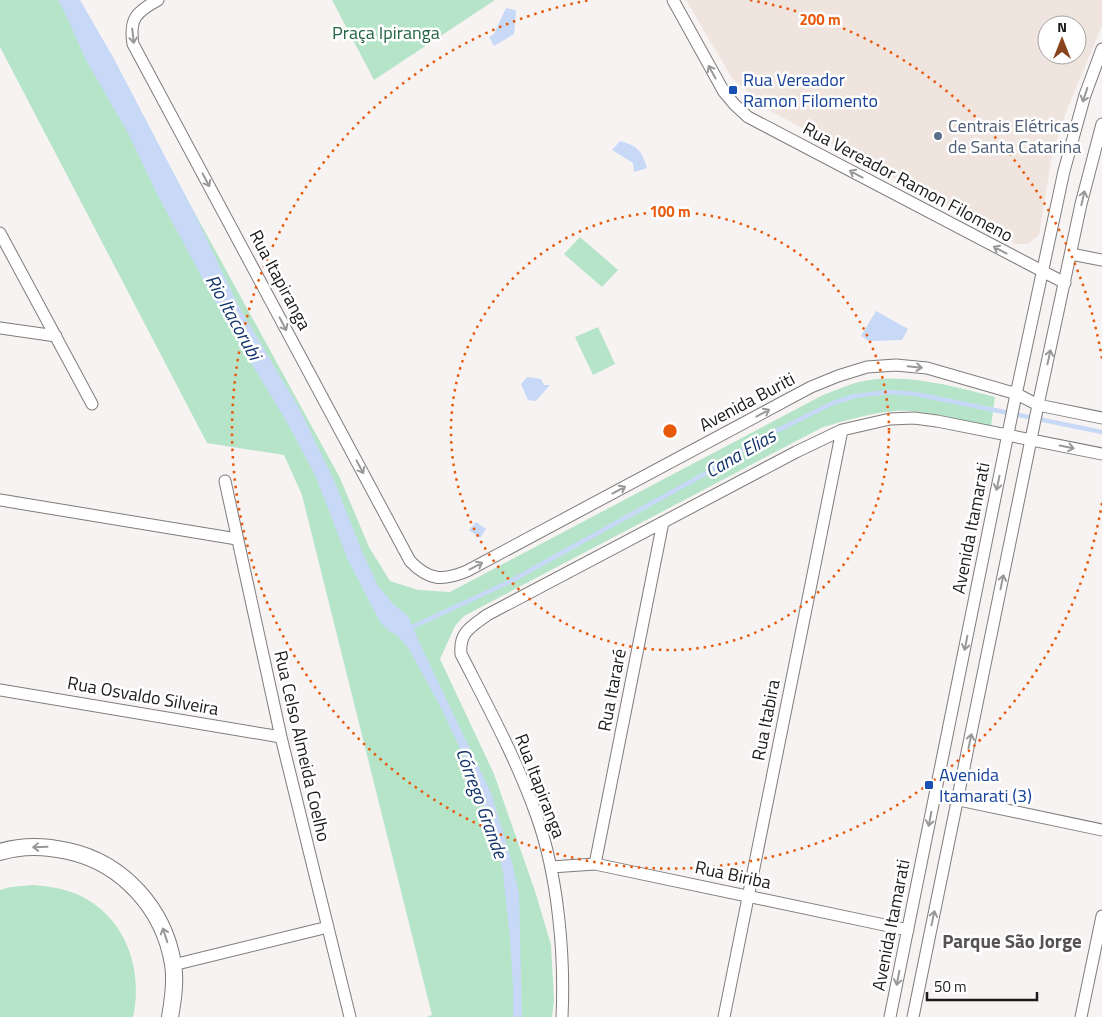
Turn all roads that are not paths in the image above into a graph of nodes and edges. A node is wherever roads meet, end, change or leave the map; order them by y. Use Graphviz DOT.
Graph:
graph roads {
  1 [pos="158,0"];
  2 [pos="673,0"];
  3 [pos="1102,49"];
  4 [pos="1102,124"];
  5 [pos="0,233"];
  6 [pos="1071,254"];
  7 [pos="1102,260"];
  8 [pos="1043,273"];
  9 [pos="1065,283"];
  10 [pos="0,328"];
  11 [pos="56,336"];
  12 [pos="1016,399"];
  13 [pos="92,404"];
  14 [pos="1038,407"];
  15 [pos="1102,418"];
  16 [pos="842,430"];
  17 [pos="1008,433"];
  18 [pos="1032,438"];
  19 [pos="1102,454"];
  20 [pos="225,481"];
  21 [pos="0,500"];
  22 [pos="663,522"];
  23 [pos="237,539"];
  24 [pos="430,576"];
  25 [pos="0,690"];
  26 [pos="281,737"];
  27 [pos="935,796"];
  28 [pos="958,800"];
  29 [pos="1102,830"];
  30 [pos="0,852"];
  31 [pos="595,864"];
  32 [pos="550,867"];
  33 [pos="748,896"];
  34 [pos="1102,916"];
  35 [pos="328,927"];
  36 [pos="908,930"];
  37 [pos="173,965"];
  38 [pos="170,1017"];
  39 [pos="350,1017"];
  40 [pos="562,1017"];
  41 [pos="724,1017"];
  42 [pos="890,1017"];
  43 [pos="913,1017"];
  44 [pos="1081,1017"];
  1 -- 24 [label="street, Rua Itapiranga, one-way"];
  8 -- 2 [label="street, Rua Vereador Ramon Filomeno, one-way"];
  3 -- 8 [label="street, Avenida Itamarati, one-way"];
  6 -- 4 [label="street, one-way"];
  5 -- 11 [label="street"];
  6 -- 7 [label="street"];
  6 -- 9 [label="street"];
  8 -- 9 [label="street, Rua Vereador Ramon Filomeno"];
  8 -- 12 [label="street, Avenida Itamarati"];
  14 -- 9 [label="street, one-way"];
  10 -- 11 [label="street"];
  11 -- 13 [label="street"];
  12 -- 14 [label="street, Avenida Buriti"];
  12 -- 17 [label="street, Avenida Itamarati"];
  24 -- 12 [label="street, Avenida Buriti, one-way"];
  14 -- 15 [label="street, Avenida Buriti"];
  14 -- 18 [label="street"];
  16 -- 17 [label="street"];
  16 -- 22 [label="street"];
  16 -- 33 [label="street, Rua Itabira"];
  17 -- 18 [label="street"];
  17 -- 27 [label="street, Avenida Itamarati, one-way"];
  18 -- 19 [label="street, one-way"];
  28 -- 18 [label="street, one-way"];
  20 -- 23 [label="street, Rua Celso Almeida Coelho"];
  21 -- 23 [label="street"];
  22 -- 31 [label="street, Rua Itararé"];
  22 -- 32 [label="street, Rua Itapiranga"];
  23 -- 26 [label="street, Rua Celso Almeida Coelho"];
  25 -- 26 [label="street, Rua Osvaldo Silveira"];
  26 -- 35 [label="street, Rua Celso Almeida Coelho"];
  27 -- 28 [label="street"];
  27 -- 36 [label="street, Avenida Itamarati, one-way"];
  28 -- 29 [label="street"];
  43 -- 28 [label="street, one-way"];
  37 -- 30 [label="street, one-way"];
  31 -- 32 [label="street, Rua Biriba"];
  31 -- 33 [label="street, Rua Biriba"];
  32 -- 40 [label="street, Rua Itapiranga"];
  33 -- 36 [label="street, Rua Biriba"];
  33 -- 41 [label="street, Rua Itabira"];
  34 -- 44 [label="street"];
  35 -- 37 [label="street"];
  35 -- 39 [label="street, Rua Celso Almeida Coelho"];
  36 -- 42 [label="street, Avenida Itamarati, one-way"];
  37 -- 38 [label="street"];
}
